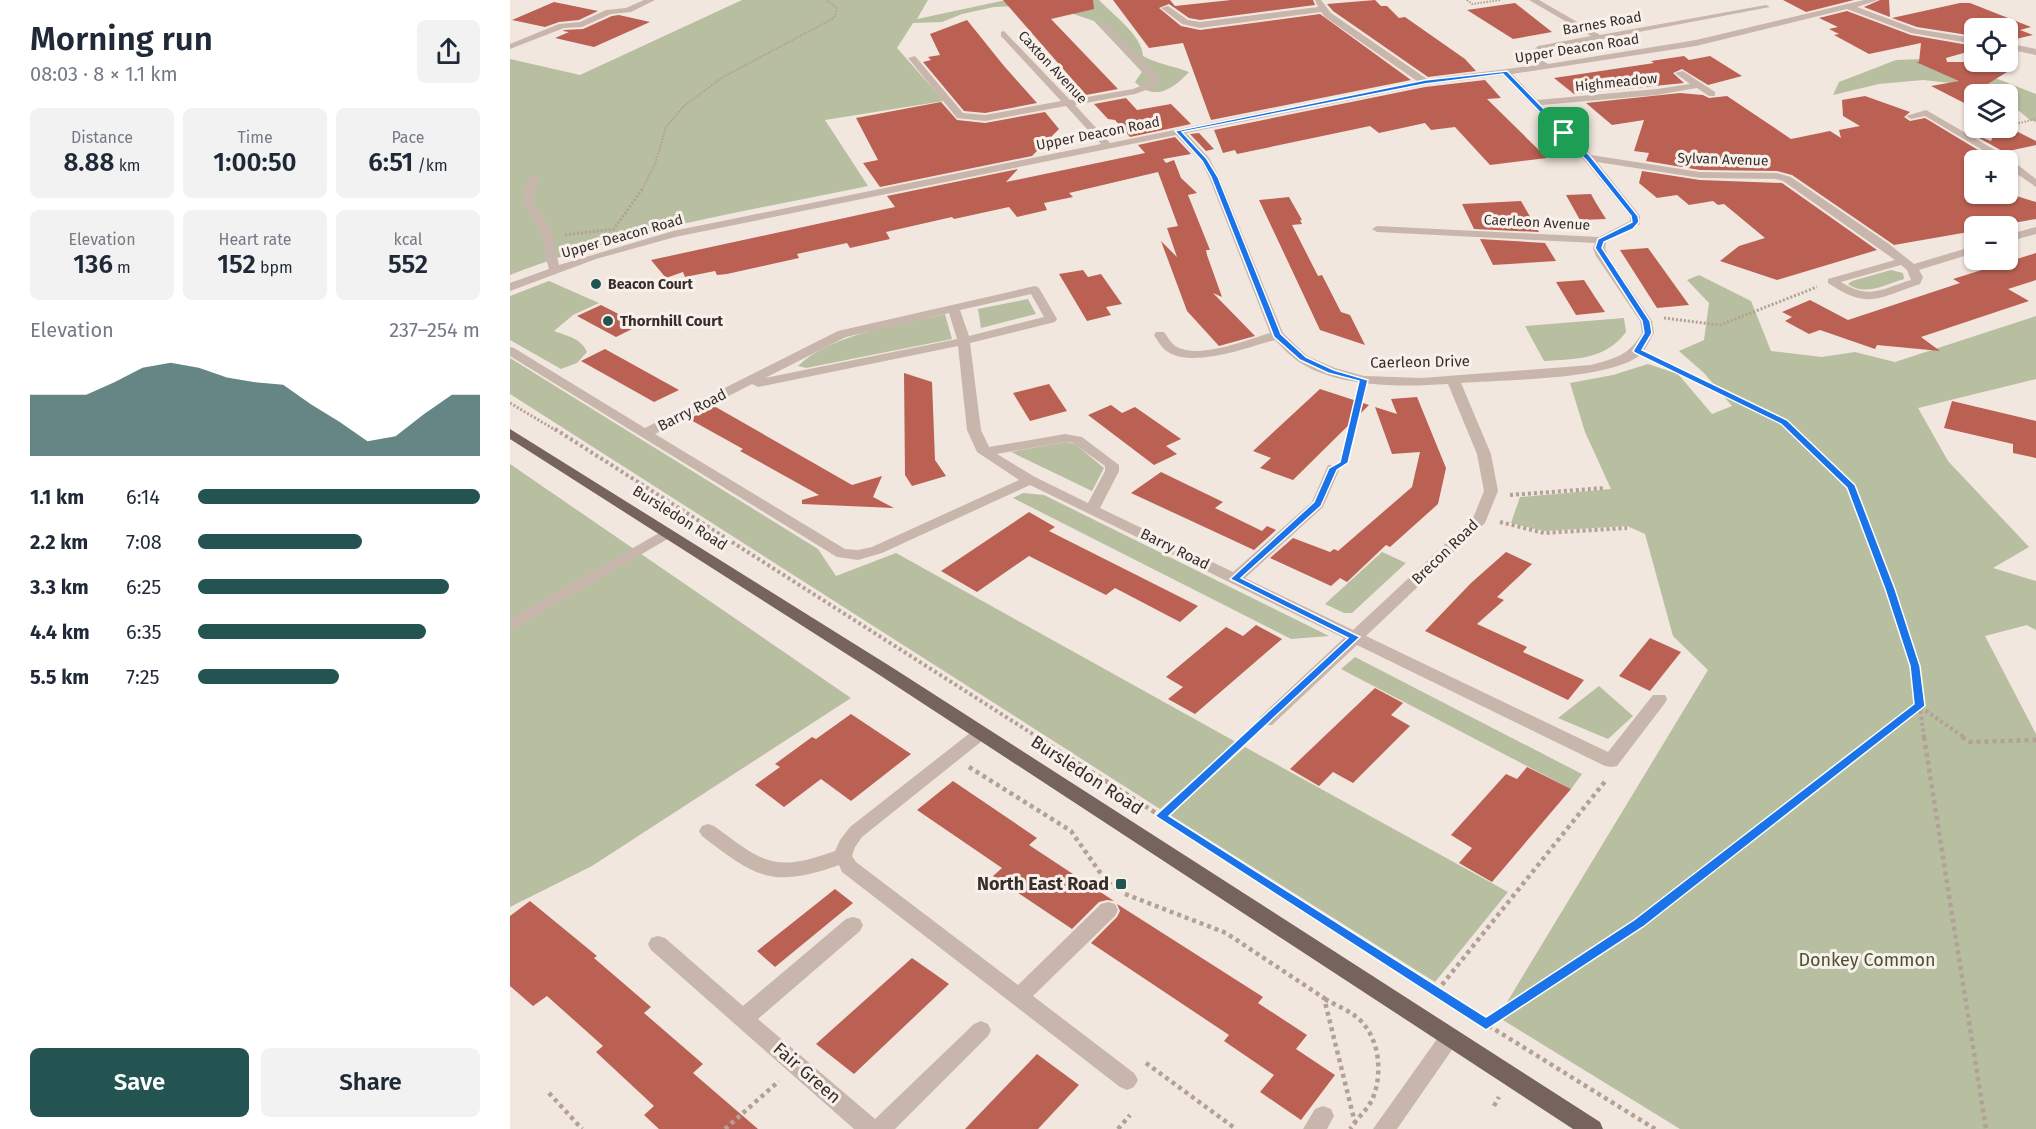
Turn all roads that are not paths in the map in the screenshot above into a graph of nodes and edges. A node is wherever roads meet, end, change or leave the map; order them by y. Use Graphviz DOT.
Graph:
graph roads {
  1 [pos="651,0"];
  2 [pos="1317,0"];
  3 [pos="1533,0"];
  4 [pos="1874,0"];
  5 [pos="1847,6"];
  6 [pos="1766,7"];
  7 [pos="1165,8"];
  8 [pos="1323,9"];
  9 [pos="1104,24"];
  10 [pos="1004,34"];
  11 [pos="1600,38"];
  12 [pos="1964,39"];
  13 [pos="510,47"];
  14 [pos="2018,48"];
  15 [pos="2036,52"];
  16 [pos="912,58"];
  17 [pos="1546,67"];
  18 [pos="1505,72"];
  19 [pos="1680,73"];
  20 [pos="1425,82"];
  21 [pos="1698,85"];
  22 [pos="1712,94"];
  23 [pos="1068,103"];
  24 [pos="1536,103"];
  25 [pos="1942,111"];
  26 [pos="1926,113"];
  27 [pos="1911,116"];
  28 [pos="1178,131"];
  29 [pos="1107,145"];
  30 [pos="1988,150"];
  31 [pos="1588,158"];
  32 [pos="2018,170"];
  33 [pos="535,178"];
  34 [pos="2036,184"];
  35 [pos="1377,229"];
  36 [pos="2036,230"];
  37 [pos="2018,236"];
  38 [pos="1601,240"];
  39 [pos="1964,251"];
  40 [pos="1908,265"];
  41 [pos="555,270"];
  42 [pos="510,287"];
  43 [pos="953,308"];
  44 [pos="1160,335"];
  45 [pos="1277,335"];
  46 [pos="963,341"];
  47 [pos="510,351"];
  48 [pos="1453,380"];
  49 [pos="738,387"];
  50 [pos="510,433"];
  51 [pos="646,433"];
  52 [pos="984,452"];
  53 [pos="1334,468"];
  54 [pos="1030,480"];
  55 [pos="1092,509"];
  56 [pos="666,534"];
  57 [pos="1234,579"];
  58 [pos="510,626"];
  59 [pos="1355,637"];
  60 [pos="1659,699"];
  61 [pos="1266,720"];
  62 [pos="981,733"];
  63 [pos="708,831"];
  64 [pos="843,856"];
  65 [pos="1108,910"];
  66 [pos="854,925"];
  67 [pos="658,944"];
  68 [pos="1018,998"];
  69 [pos="744,1018"];
  70 [pos="981,1030"];
  71 [pos="1449,1038"];
  72 [pos="1127,1080"];
  73 [pos="870,1129"];
  74 [pos="880,1129"];
  75 [pos="1384,1129"];
  76 [pos="1592,1129"];
  1 -- 13 [label="street"];
  2 -- 8 [label="street"];
  3 -- 11 [label="street"];
  4 -- 5 [label="street, Upper Deacon Road"];
  5 -- 12 [label="street"];
  5 -- 17 [label="street, Upper Deacon Road"];
  6 -- 11 [label="street, Barnes Road"];
  7 -- 8 [label="street"];
  8 -- 20 [label="street"];
  9 -- 23 [label="street"];
  10 -- 23 [label="street, Caxton Avenue"];
  11 -- 17 [label="street, Barnes Road"];
  14 -- 15 [label="street"];
  16 -- 23 [label="street"];
  17 -- 18 [label="street, Upper Deacon Road"];
  18 -- 20 [label="street, Upper Deacon Road"];
  18 -- 24 [label="street, Caerleon Avenue"];
  19 -- 21 [label="street"];
  20 -- 28 [label="street, Upper Deacon Road"];
  21 -- 22 [label="street"];
  21 -- 24 [label="street, Highmeadow"];
  23 -- 29 [label="street, Caxton Avenue"];
  24 -- 31 [label="street, Caerleon Avenue"];
  25 -- 26 [label="street"];
  26 -- 27 [label="street"];
  26 -- 30 [label="street"];
  28 -- 29 [label="street, Upper Deacon Road"];
  28 -- 45 [label="street, Caerleon Drive"];
  29 -- 41 [label="street, Upper Deacon Road"];
  31 -- 38 [label="street, Caerleon Avenue"];
  31 -- 40 [label="street, Sylvan Avenue"];
  32 -- 34 [label="street"];
  33 -- 41 [label="street"];
  35 -- 38 [label="street, Caerleon Avenue"];
  36 -- 37 [label="street"];
  38 -- 48 [label="street, Caerleon Drive"];
  39 -- 40 [label="street"];
  40 -- 40 [label="street"];
  41 -- 42 [label="street, Upper Deacon Road"];
  43 -- 46 [label="street"];
  43 -- 46 [label="street, Barry Road"];
  43 -- 49 [label="street, Barry Road"];
  44 -- 45 [label="street"];
  45 -- 48 [label="street, Caerleon Drive"];
  46 -- 49 [label="street, Barry Road"];
  46 -- 52 [label="street"];
  47 -- 51 [label="street"];
  48 -- 59 [label="street, Brecon Road"];
  49 -- 51 [label="street, Barry Road"];
  50 -- 56 [label="main road, Bursledon Road"];
  51 -- 54 [label="street"];
  52 -- 54 [label="street, Barry Road"];
  52 -- 55 [label="street"];
  53 -- 57 [label="street"];
  54 -- 55 [label="street, Barry Road"];
  55 -- 57 [label="street, Barry Road"];
  56 -- 58 [label="street"];
  56 -- 62 [label="main road, Bursledon Road"];
  57 -- 59 [label="street, Barry Road"];
  59 -- 60 [label="street, Barry Road"];
  59 -- 61 [label="street"];
  62 -- 64 [label="street"];
  62 -- 71 [label="main road, Bursledon Road"];
  63 -- 64 [label="street"];
  64 -- 68 [label="street"];
  65 -- 68 [label="street"];
  66 -- 69 [label="street"];
  67 -- 69 [label="street, Fair Green"];
  68 -- 72 [label="street"];
  69 -- 73 [label="street, Fair Green"];
  70 -- 74 [label="street"];
  71 -- 75 [label="street"];
  71 -- 76 [label="main road, Bursledon Road"];
}
